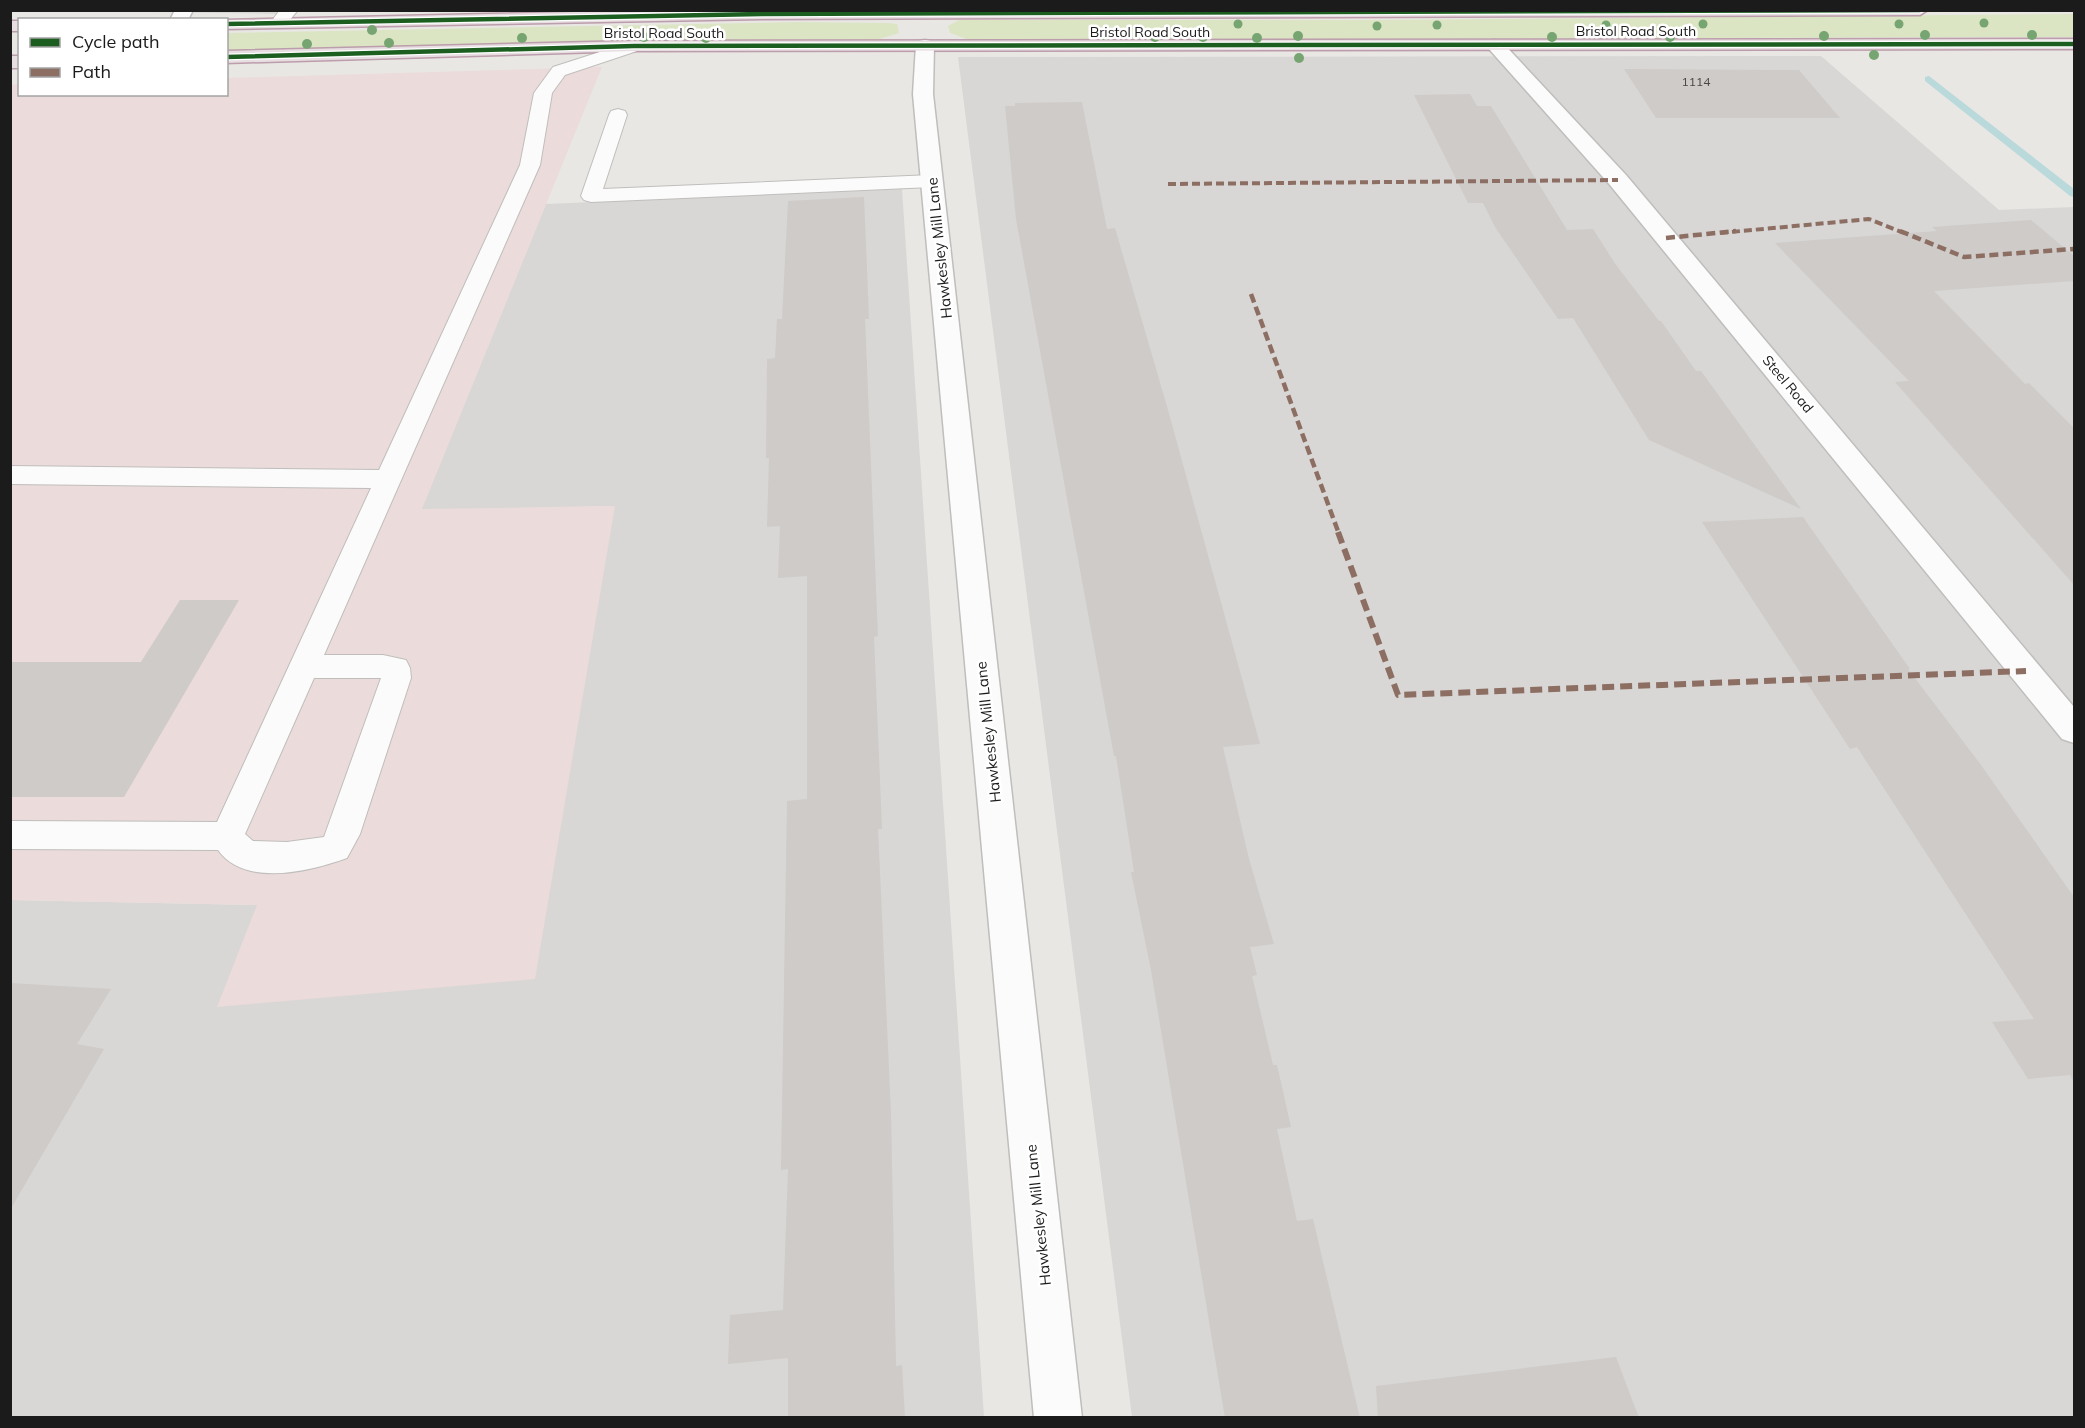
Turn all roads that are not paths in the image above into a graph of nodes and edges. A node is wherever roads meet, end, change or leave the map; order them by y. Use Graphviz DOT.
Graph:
graph roads {
  1 [pos="1920,10"];
  2 [pos="1666,11"];
  3 [pos="1901,11"];
  4 [pos="888,12"];
  5 [pos="1220,12"];
  6 [pos="919,14"];
  7 [pos="284,17"];
  8 [pos="228,24"];
  9 [pos="2074,44"];
  10 [pos="925,45"];
  11 [pos="1494,45"];
  12 [pos="634,46"];
  13 [pos="542,48"];
  14 [pos="228,57"];
  15 [pos="559,71"];
  16 [pos="618,115"];
  17 [pos="932,181"];
  18 [pos="10,475"];
  19 [pos="388,479"];
  20 [pos="304,667"];
  21 [pos="2074,730"];
  22 [pos="10,835"];
  23 [pos="227,836"];
  24 [pos="1058,1418"];
  1 -- 3 [label="highway, Bristol Road South"];
  2 -- 3 [label="highway, Bristol Road South"];
  2 -- 5 [label="highway, Bristol Road South"];
  4 -- 6 [label="highway, Bristol Road South"];
  4 -- 7 [label="highway, Bristol Road South"];
  5 -- 6 [label="highway, Bristol Road South"];
  6 -- 10 [label="highway"];
  7 -- 8 [label="highway, Bristol Road South"];
  9 -- 11 [label="highway, Bristol Road South"];
  10 -- 11 [label="highway, Bristol Road South"];
  10 -- 12 [label="highway, Bristol Road South"];
  10 -- 17 [label="street, Hawkesley Mill Lane"];
  11 -- 21 [label="street, Steel Road"];
  12 -- 13 [label="highway, Bristol Road South"];
  12 -- 15 [label="lane"];
  13 -- 14 [label="highway, Bristol Road South"];
  13 -- 15 [label="lane"];
  15 -- 19 [label="lane"];
  16 -- 17 [label="lane"];
  17 -- 24 [label="street, Hawkesley Mill Lane"];
  18 -- 19 [label="lane"];
  19 -- 20 [label="lane"];
  20 -- 23 [label="lane"];
  20 -- 23 [label="lane"];
  22 -- 23 [label="lane"];
}
